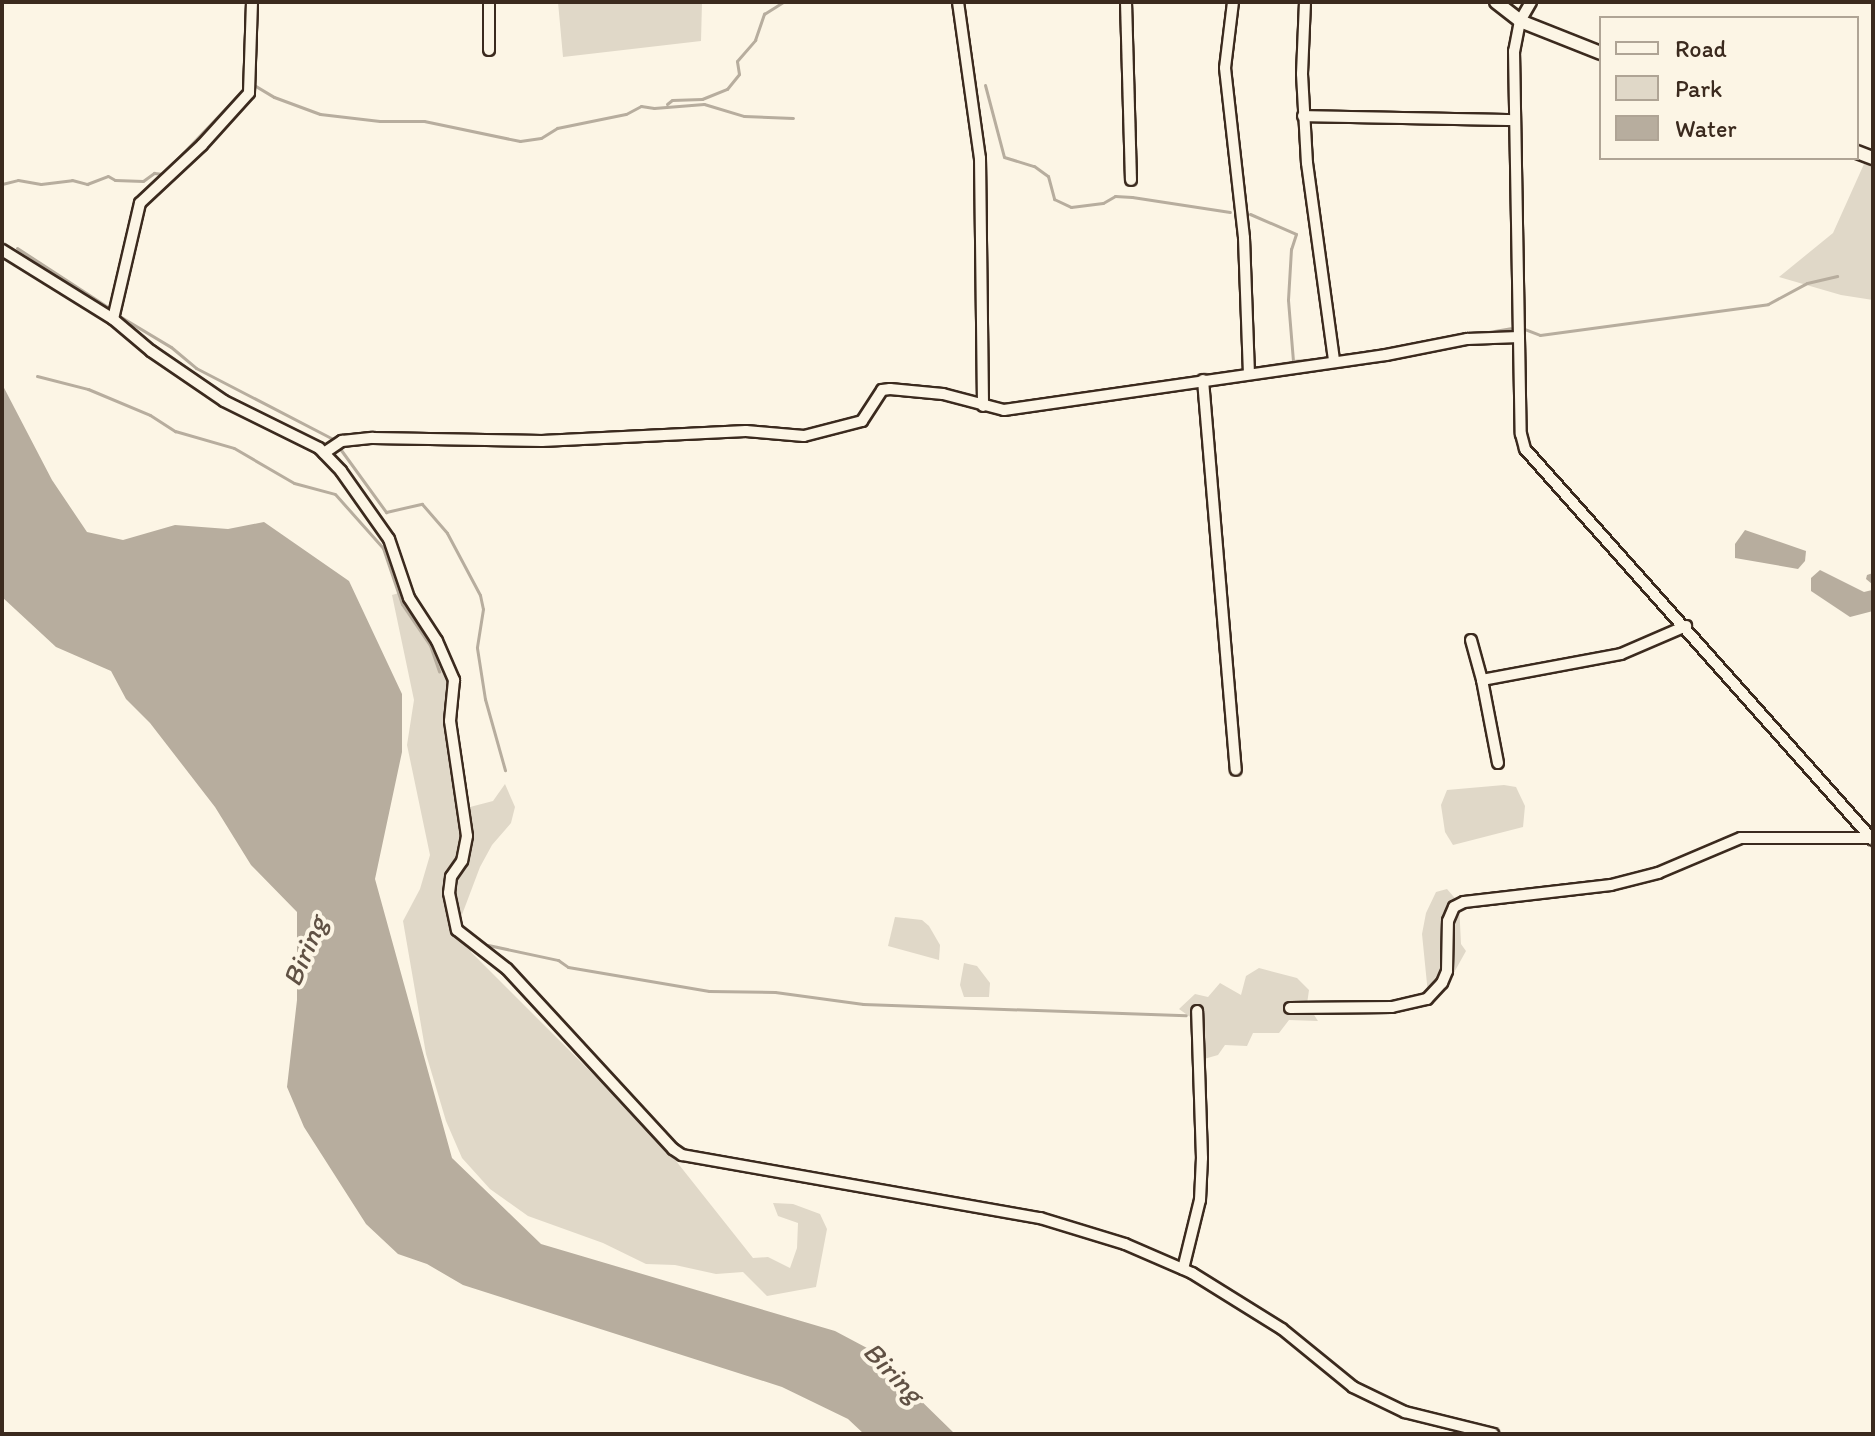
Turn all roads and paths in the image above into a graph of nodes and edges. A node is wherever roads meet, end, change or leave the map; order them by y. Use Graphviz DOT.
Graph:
graph roads {
  1 [pos="252,2"];
  2 [pos="489,2"];
  3 [pos="958,2"];
  4 [pos="1126,2"];
  5 [pos="1233,2"];
  6 [pos="1305,2"];
  7 [pos="1496,2"];
  8 [pos="1531,2"];
  9 [pos="1520,21"];
  10 [pos="489,50"];
  11 [pos="1599,52"];
  12 [pos="1303,116"];
  13 [pos="1515,120"];
  14 [pos="1131,180"];
  15 [pos="2,250"];
  16 [pos="113,319"];
  17 [pos="1519,337"];
  18 [pos="1334,361"];
  19 [pos="1249,373"];
  20 [pos="1203,380"];
  21 [pos="983,406"];
  22 [pos="324,453"];
  23 [pos="1686,626"];
  24 [pos="1471,640"];
  25 [pos="1482,680"];
  26 [pos="1498,763"];
  27 [pos="1236,770"];
  28 [pos="1871,839"];
  29 [pos="1290,1008"];
  30 [pos="1197,1011"];
  31 [pos="1183,1269"];
  32 [pos="1493,1434"];
  1 -- 16 [label="street"];
  2 -- 10 [label="street"];
  3 -- 21 [label="street"];
  4 -- 14 [label="street"];
  5 -- 19 [label="street"];
  6 -- 12 [label="street"];
  7 -- 9 [label="street"];
  8 -- 9 [label="street"];
  9 -- 11 [label="street"];
  9 -- 13 [label="street"];
  12 -- 13 [label="street"];
  12 -- 18 [label="street"];
  13 -- 17 [label="street"];
  15 -- 16 [label="street"];
  16 -- 22 [label="street"];
  17 -- 18 [label="street"];
  17 -- 23 [label="street"];
  18 -- 19 [label="street"];
  19 -- 20 [label="street"];
  20 -- 21 [label="street"];
  20 -- 27 [label="street"];
  21 -- 22 [label="street"];
  22 -- 31 [label="street"];
  23 -- 25 [label="street"];
  23 -- 28 [label="street"];
  24 -- 25 [label="street"];
  25 -- 26 [label="street"];
  28 -- 29 [label="street"];
  30 -- 31 [label="street"];
  31 -- 32 [label="street"];
}
